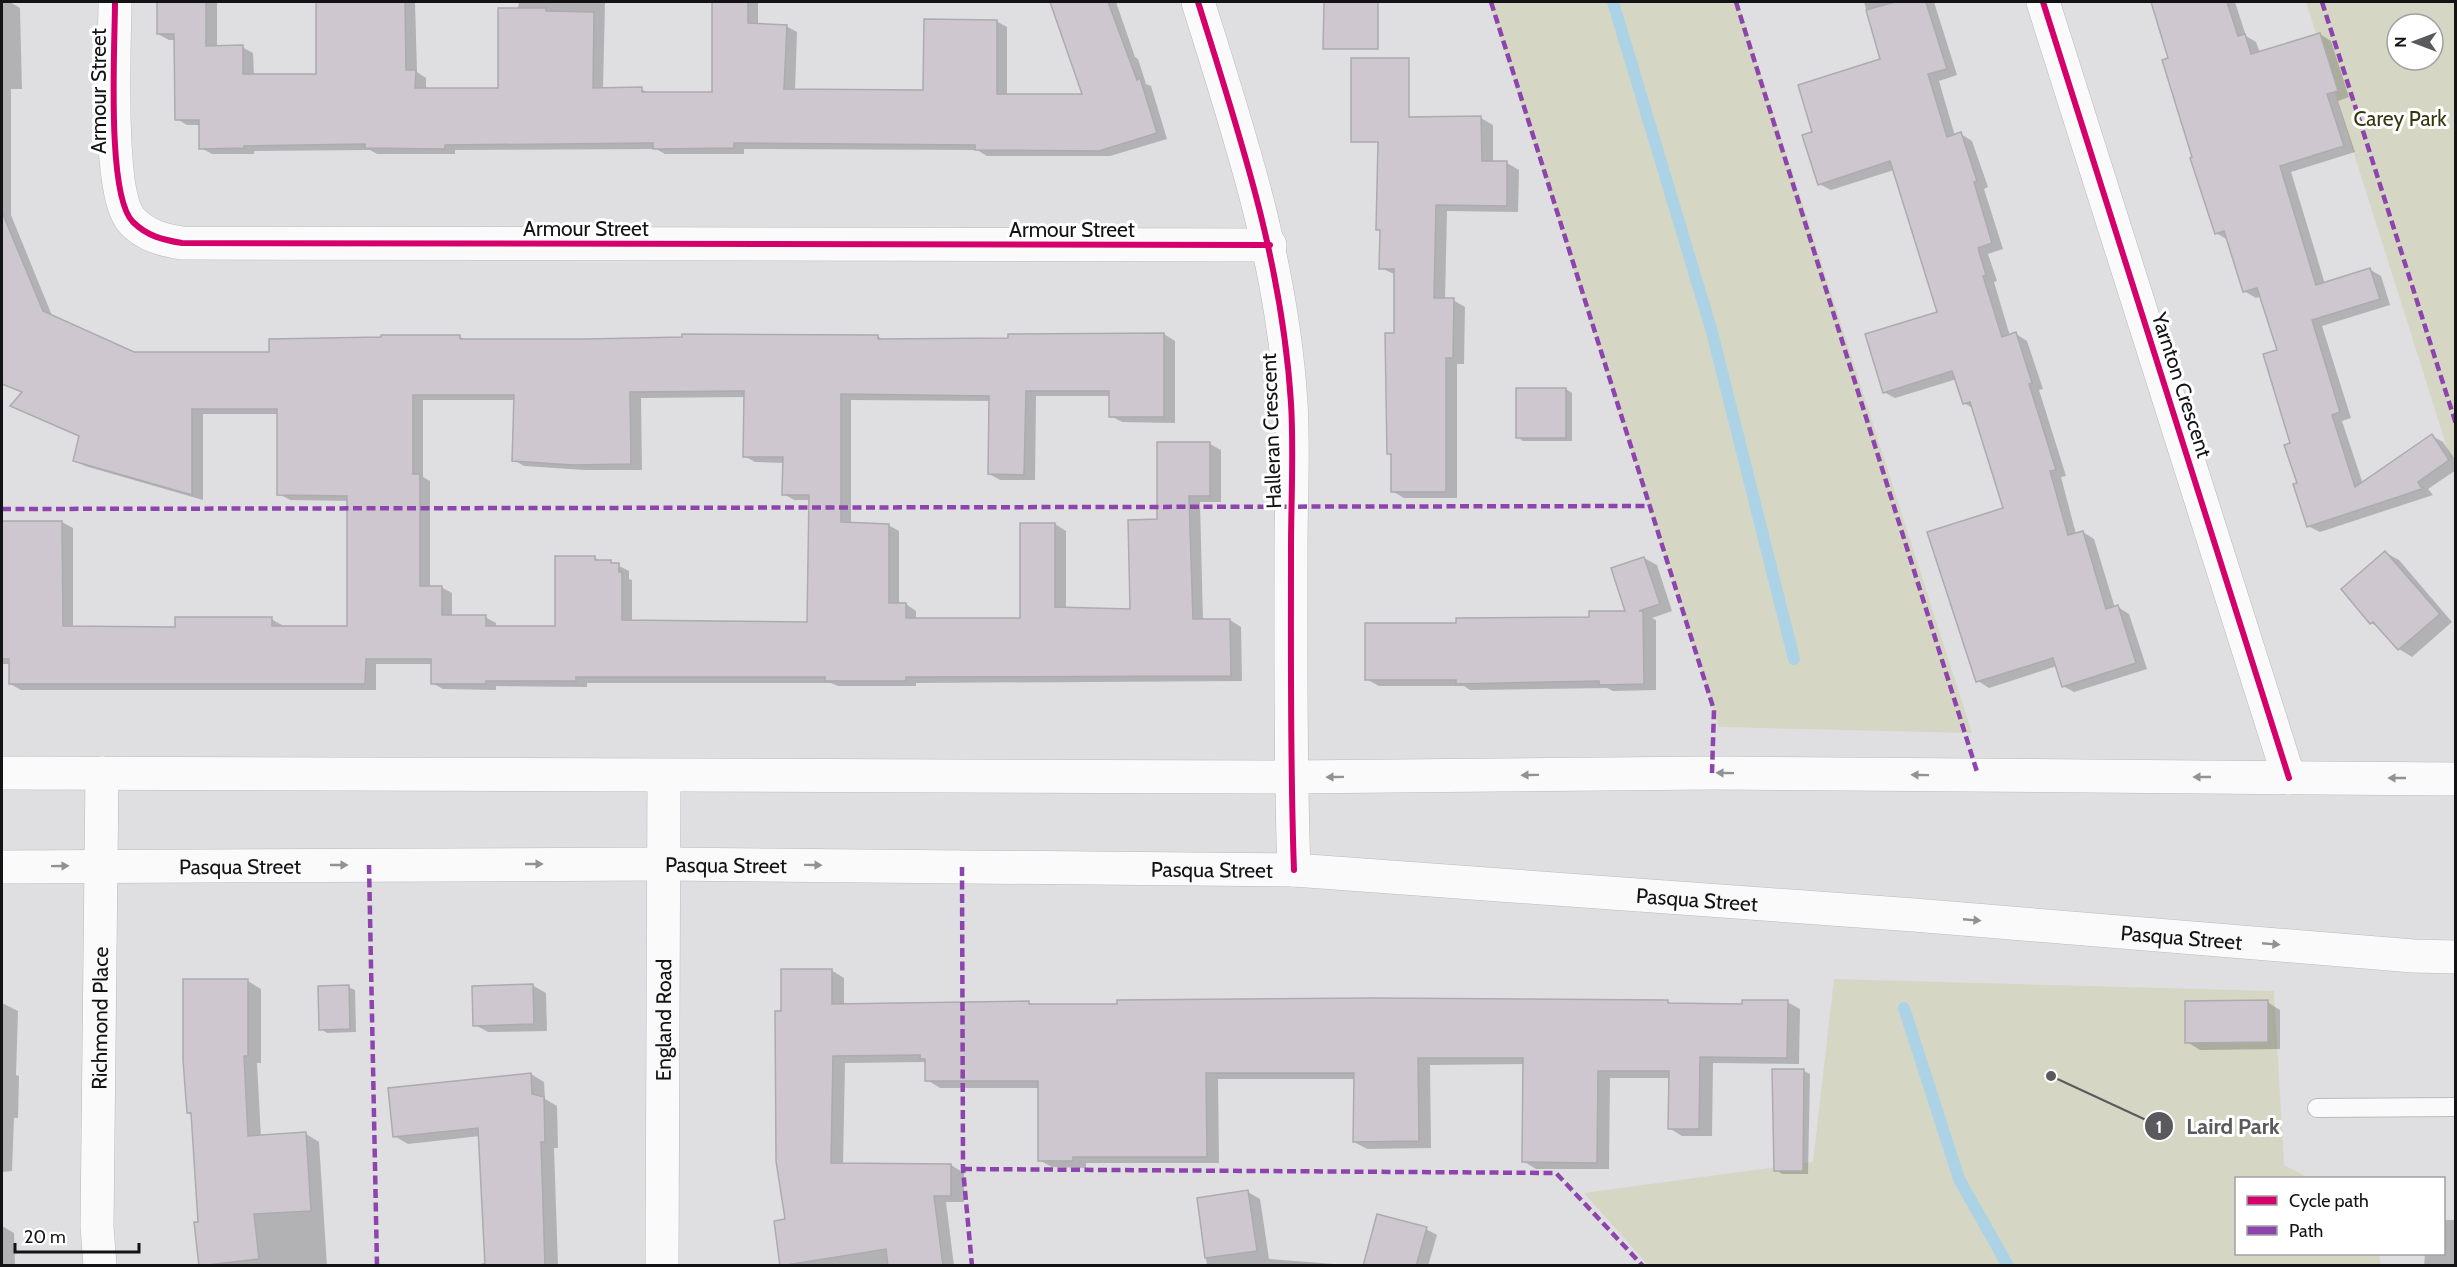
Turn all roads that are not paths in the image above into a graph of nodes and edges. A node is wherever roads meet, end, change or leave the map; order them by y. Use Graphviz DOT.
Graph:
graph roads {
  1 [pos="115,2"];
  2 [pos="1198,2"];
  3 [pos="2043,2"];
  4 [pos="1270,245"];
  5 [pos="2,773"];
  6 [pos="102,773"];
  7 [pos="664,776"];
  8 [pos="1291,777"];
  9 [pos="2289,778"];
  10 [pos="2456,779"];
  11 [pos="663,864"];
  12 [pos="102,866"];
  13 [pos="2,867"];
  14 [pos="1294,870"];
  15 [pos="2456,957"];
  16 [pos="2456,1107"];
  17 [pos="2317,1108"];
  18 [pos="100,1266"];
  19 [pos="662,1266"];
  1 -- 4 [label="main road, Armour Street"];
  2 -- 4 [label="main road, Halleran Crescent"];
  3 -- 9 [label="main road, Yarnton Crescent"];
  4 -- 8 [label="main road, Halleran Crescent"];
  5 -- 6 [label="main road"];
  6 -- 7 [label="main road"];
  6 -- 12 [label="main road, Richmond Place"];
  7 -- 8 [label="main road"];
  7 -- 11 [label="main road, England Road"];
  9 -- 8 [label="main road, one-way"];
  8 -- 14 [label="main road, Halleran Crescent"];
  10 -- 9 [label="main road, one-way"];
  12 -- 11 [label="main road, Pasqua Street, one-way"];
  11 -- 14 [label="main road, Pasqua Street, one-way"];
  11 -- 19 [label="main road, England Road"];
  13 -- 12 [label="main road, Pasqua Street, one-way"];
  12 -- 18 [label="main road, Richmond Place"];
  14 -- 15 [label="main road, Pasqua Street, one-way"];
  16 -- 17 [label="lane"];
}
